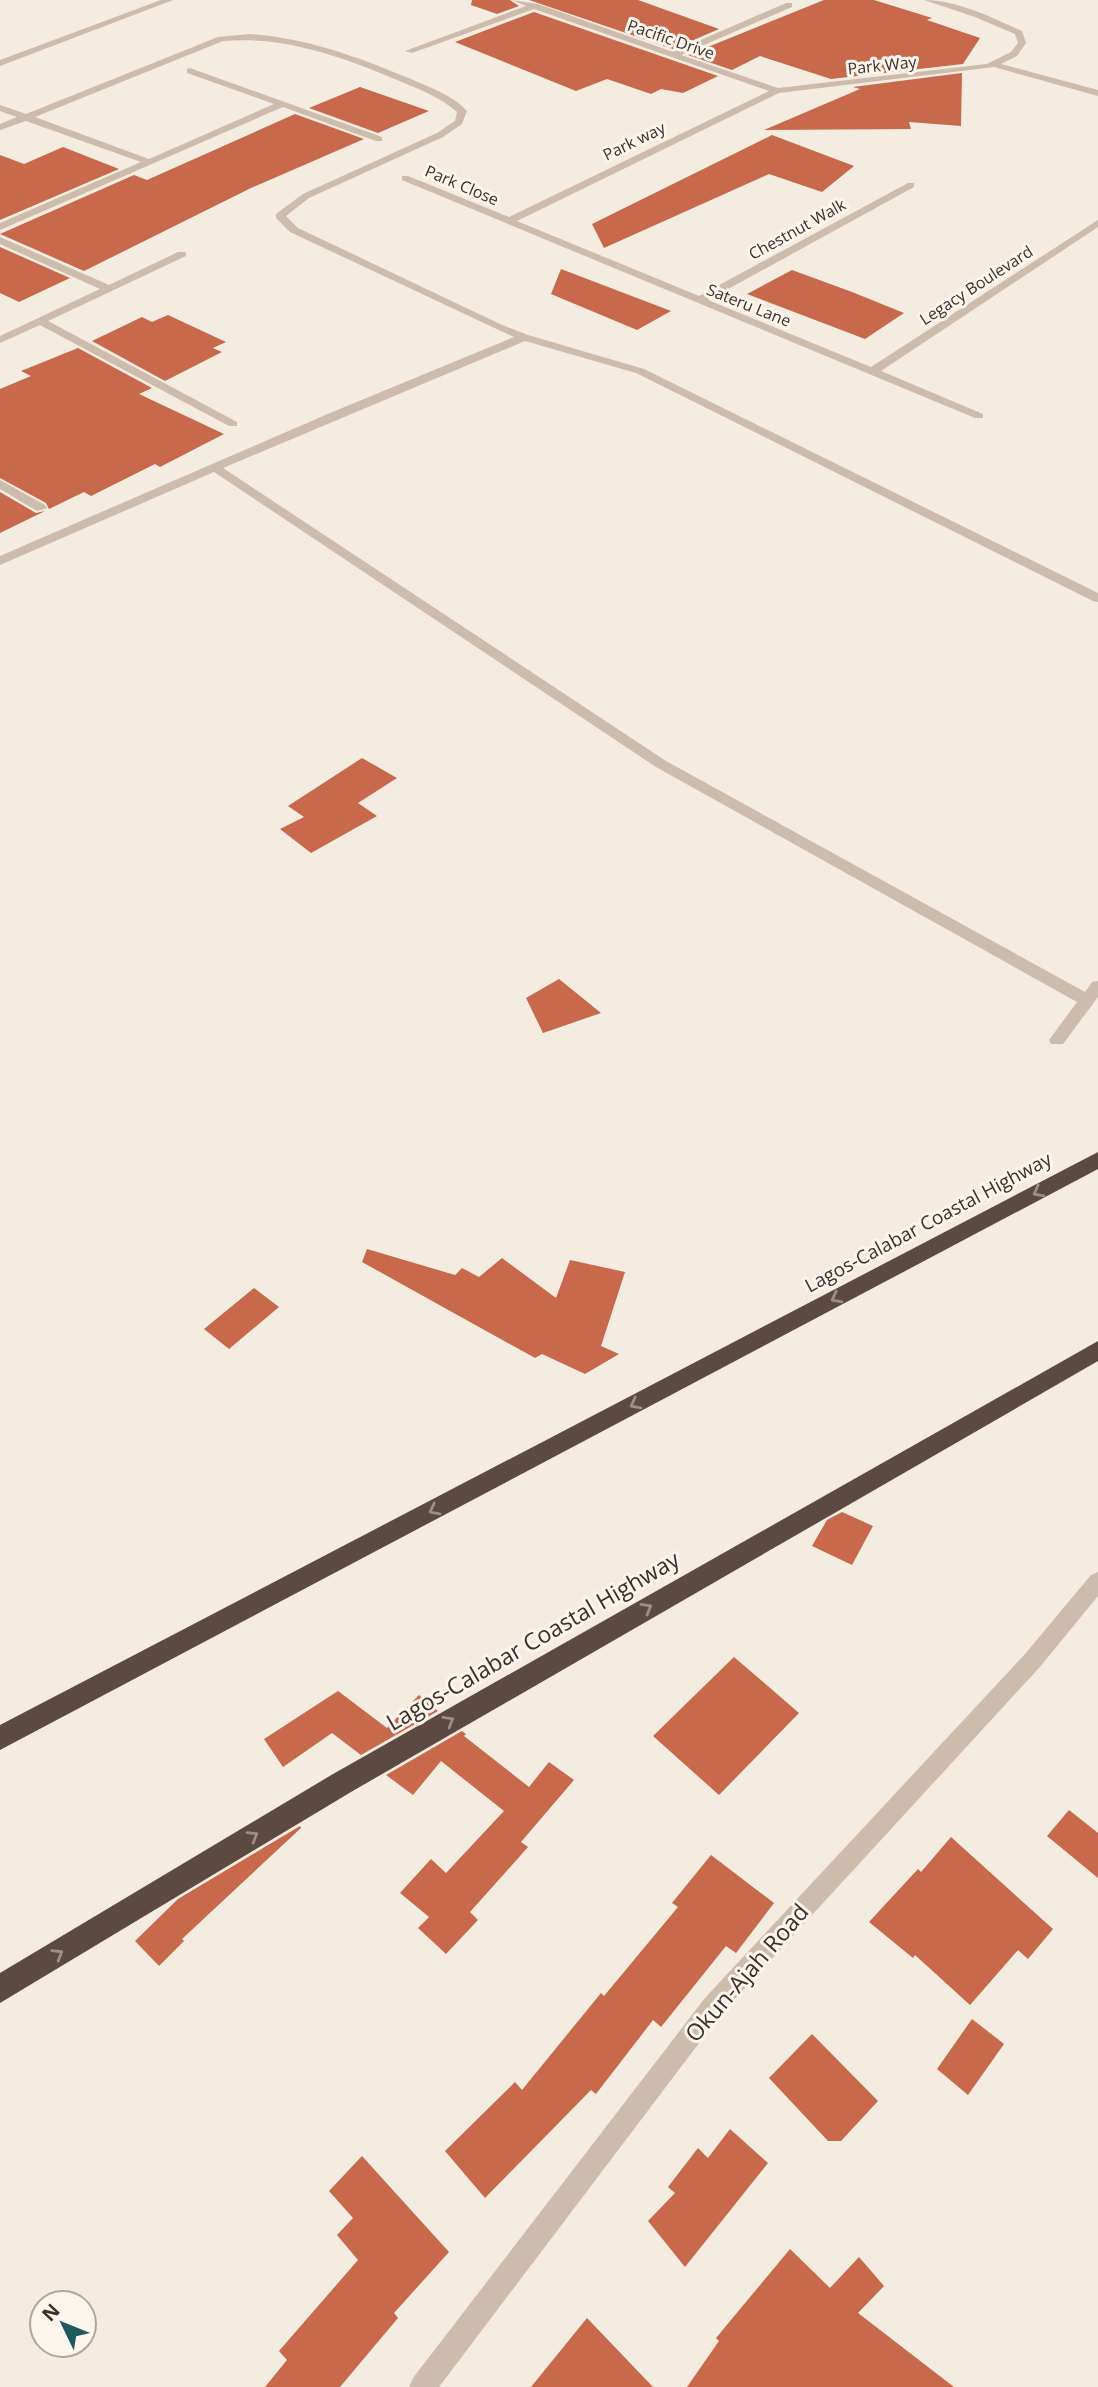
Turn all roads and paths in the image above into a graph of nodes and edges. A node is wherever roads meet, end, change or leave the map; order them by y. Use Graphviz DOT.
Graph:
graph roads {
  1 [pos="169,0"];
  2 [pos="516,0"];
  3 [pos="928,0"];
  4 [pos="973,0"];
  5 [pos="789,5"];
  6 [pos="535,6"];
  7 [pos="955,8"];
  8 [pos="409,51"];
  9 [pos="673,55"];
  10 [pos="0,63"];
  11 [pos="991,65"];
  12 [pos="190,71"];
  13 [pos="776,92"];
  14 [pos="1098,93"];
  15 [pos="283,104"];
  16 [pos="0,108"];
  17 [pos="25,118"];
  18 [pos="0,127"];
  19 [pos="379,139"];
  20 [pos="149,162"];
  21 [pos="405,178"];
  22 [pos="911,185"];
  23 [pos="507,222"];
  24 [pos="1098,223"];
  25 [pos="0,227"];
  26 [pos="0,240"];
  27 [pos="182,254"];
  28 [pos="110,289"];
  29 [pos="698,301"];
  30 [pos="40,321"];
  31 [pos="524,337"];
  32 [pos="0,340"];
  33 [pos="872,372"];
  34 [pos="979,416"];
  35 [pos="233,424"];
  36 [pos="214,467"];
  37 [pos="0,484"];
  38 [pos="41,508"];
  39 [pos="0,561"];
  40 [pos="1098,598"];
  41 [pos="1098,986"];
  42 [pos="1087,1000"];
  43 [pos="1056,1040"];
  44 [pos="1098,1160"];
  45 [pos="1098,1350"];
  46 [pos="1098,1581"];
  47 [pos="0,1738"];
  48 [pos="0,1989"];
  49 [pos="422,2387"];
  1 -- 10 [label="street"];
  2 -- 6 [label="street, Pacific Drive"];
  3 -- 7 [label="street"];
  4 -- 7 [label="street"];
  5 -- 9 [label="street"];
  6 -- 8 [label="street"];
  6 -- 9 [label="street, Pacific Drive"];
  7 -- 11 [label="street"];
  9 -- 13 [label="street, Pacific Drive"];
  11 -- 13 [label="street, Park Way"];
  11 -- 14 [label="street, Park Way"];
  12 -- 15 [label="street"];
  13 -- 23 [label="street, Park way"];
  15 -- 19 [label="street"];
  15 -- 20 [label="street"];
  16 -- 17 [label="street"];
  17 -- 18 [label="street"];
  17 -- 20 [label="street"];
  17 -- 31 [label="street"];
  20 -- 25 [label="street"];
  21 -- 23 [label="street, Park Close"];
  22 -- 29 [label="street, Chestnut Walk"];
  23 -- 29 [label="street, Sateru Lane"];
  24 -- 33 [label="street, Legacy Boulevard"];
  26 -- 28 [label="street"];
  27 -- 28 [label="street"];
  28 -- 30 [label="street"];
  29 -- 33 [label="street, Sateru Lane"];
  30 -- 32 [label="street"];
  30 -- 35 [label="street"];
  31 -- 36 [label="street"];
  31 -- 40 [label="street"];
  33 -- 34 [label="street, Sateru Lane"];
  36 -- 39 [label="street"];
  36 -- 42 [label="street"];
  37 -- 38 [label="street"];
  41 -- 42 [label="street"];
  42 -- 43 [label="street"];
  44 -- 47 [label="highway, Lagos-Calabar Coastal Highway, one-way"];
  48 -- 45 [label="highway, Lagos-Calabar Coastal Highway, one-way"];
  46 -- 49 [label="street, Okun-Ajah Road"];
}
